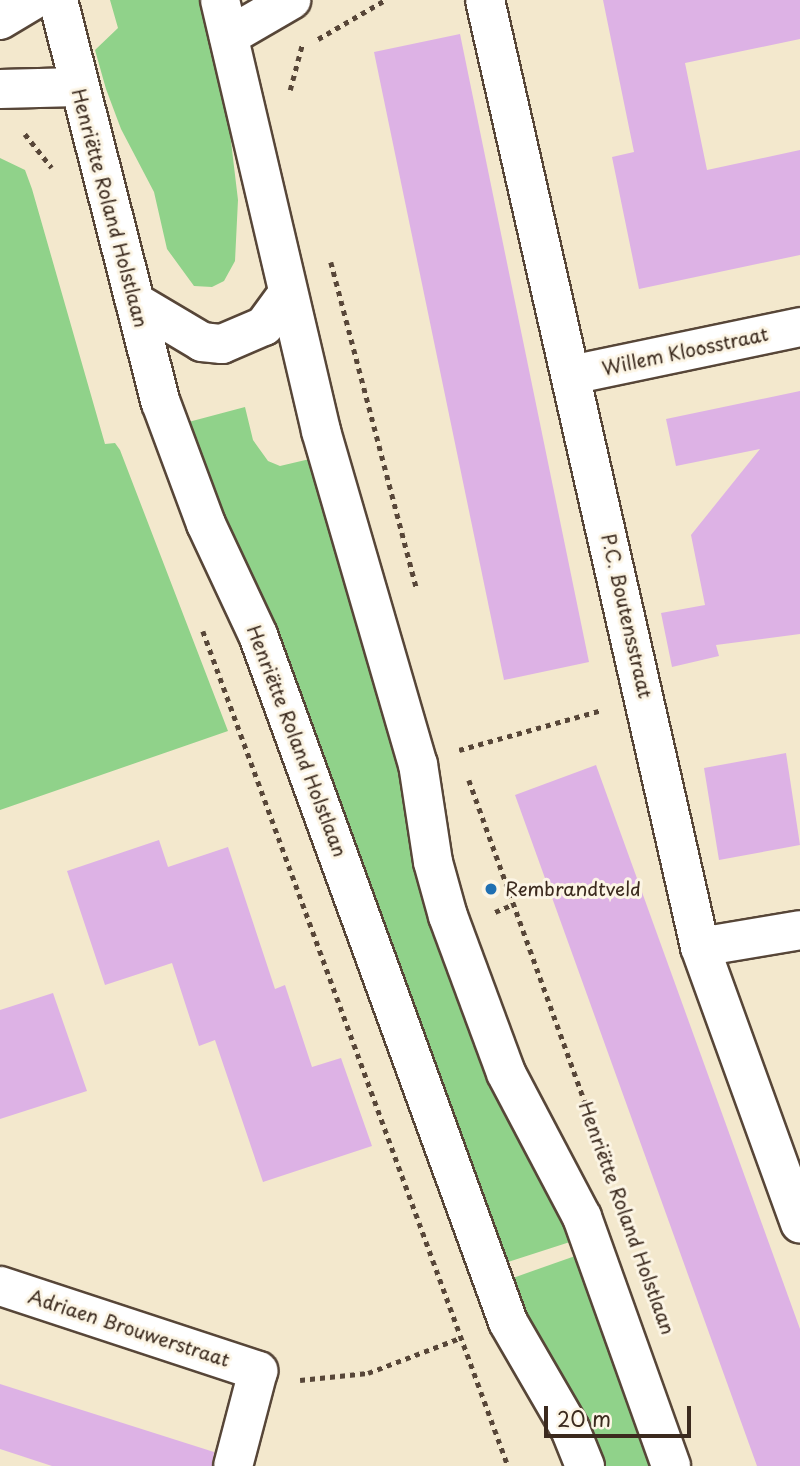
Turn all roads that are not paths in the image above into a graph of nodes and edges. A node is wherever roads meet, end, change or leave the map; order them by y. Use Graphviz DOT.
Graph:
graph roads {
  1 [pos="33,0"];
  2 [pos="58,0"];
  3 [pos="485,0"];
  4 [pos="225,18"];
  5 [pos="296,18"];
  6 [pos="0,20"];
  7 [pos="78,87"];
  8 [pos="5,88"];
  9 [pos="288,293"];
  10 [pos="135,302"];
  11 [pos="800,327"];
  12 [pos="571,374"];
  13 [pos="800,930"];
  14 [pos="700,947"];
  15 [pos="800,1223"];
  16 [pos="0,1286"];
  17 [pos="233,1466"];
  18 [pos="585,1466"];
  19 [pos="671,1466"];
  1 -- 6 [label="main road"];
  2 -- 7 [label="main road, Henriëtte Roland Holstlaan"];
  3 -- 12 [label="main road, P.C. Boutensstraat"];
  4 -- 5 [label="main road"];
  4 -- 9 [label="main road"];
  7 -- 8 [label="main road"];
  7 -- 10 [label="main road, Henriëtte Roland Holstlaan"];
  9 -- 10 [label="main road"];
  9 -- 19 [label="main road"];
  10 -- 18 [label="main road, Henriëtte Roland Holstlaan"];
  11 -- 12 [label="main road, Willem Kloosstraat"];
  12 -- 14 [label="main road, P.C. Boutensstraat"];
  13 -- 14 [label="main road"];
  14 -- 15 [label="main road, P.C. Boutensstraat"];
  16 -- 17 [label="main road, Adriaen Brouwerstraat"];
}
